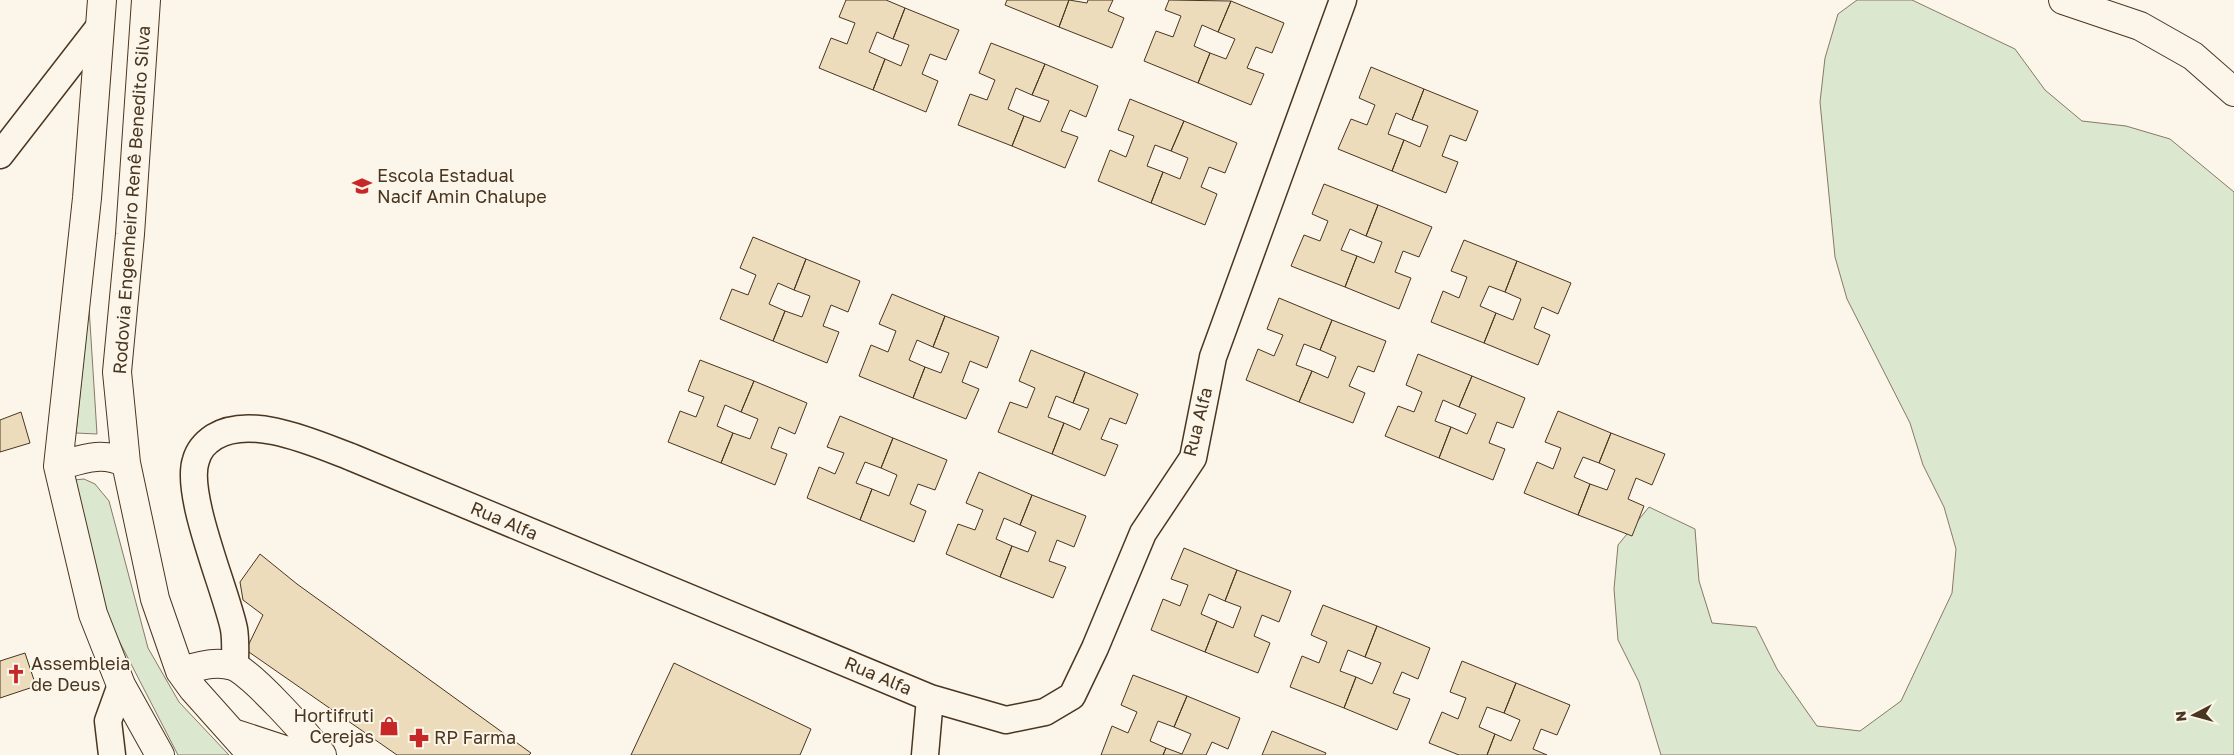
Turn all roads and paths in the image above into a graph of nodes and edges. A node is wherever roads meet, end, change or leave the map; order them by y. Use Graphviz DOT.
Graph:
graph roads {
  1 [pos="146,0"];
  2 [pos="1342,0"];
  3 [pos="2063,0"];
  4 [pos="101,13"];
  5 [pos="2234,92"];
  6 [pos="0,155"];
  7 [pos="126,464"];
  8 [pos="58,466"];
  9 [pos="235,666"];
  10 [pos="180,671"];
  11 [pos="121,685"];
  12 [pos="930,698"];
  13 [pos="233,732"];
  14 [pos="112,755"];
  15 [pos="160,755"];
  16 [pos="252,755"];
  17 [pos="300,755"];
  18 [pos="322,755"];
  19 [pos="925,755"];
  1 -- 7 [label="main road, Rodovia Engenheiro Renê Benedito Silva"];
  2 -- 12 [label="street, Rua Alfa"];
  3 -- 5 [label="main road"];
  4 -- 6 [label="street"];
  4 -- 8 [label="main road"];
  7 -- 8 [label="main road"];
  7 -- 10 [label="main road, Rodovia Engenheiro Renê Benedito Silva"];
  8 -- 11 [label="main road"];
  9 -- 10 [label="main road"];
  9 -- 12 [label="street, Rua Alfa"];
  9 -- 18 [label="main road"];
  10 -- 13 [label="main road, Rodovia Engenheiro Renê Benedito Silva"];
  11 -- 14 [label="street"];
  11 -- 15 [label="main road"];
  12 -- 19 [label="street"];
  13 -- 16 [label="main road, Rodovia Engenheiro Renê Benedito Silva"];
  13 -- 17 [label="main road"];
}
